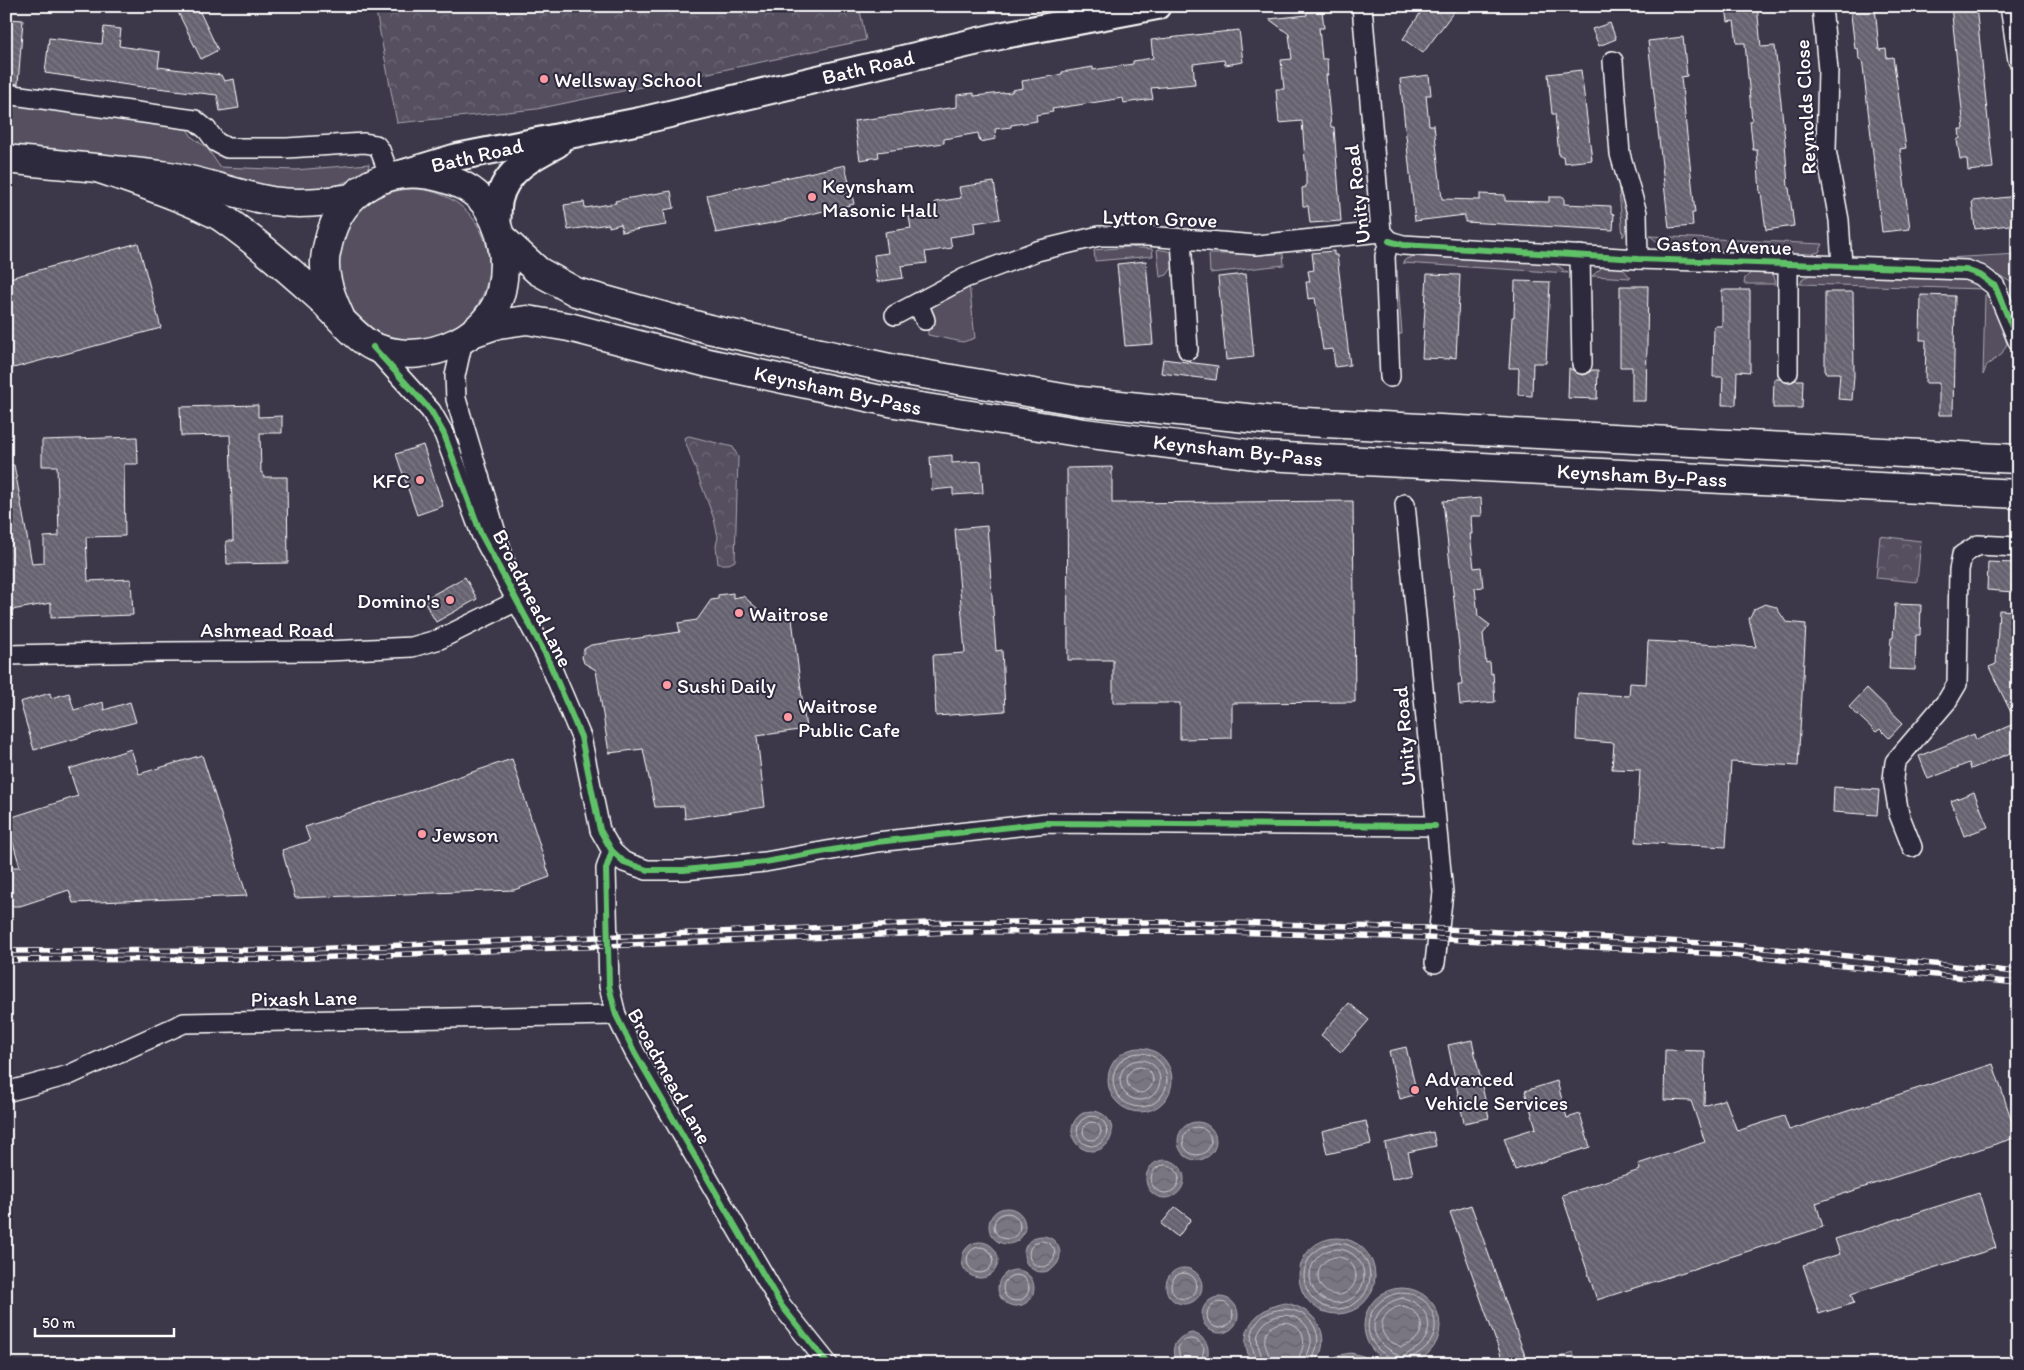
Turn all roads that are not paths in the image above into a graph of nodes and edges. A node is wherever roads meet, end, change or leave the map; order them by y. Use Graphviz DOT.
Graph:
graph roads {
  1 [pos="1157,6"];
  2 [pos="1362,6"];
  3 [pos="1822,6"];
  4 [pos="2010,6"];
  5 [pos="2018,60"];
  6 [pos="1613,61"];
  7 [pos="6,94"];
  8 [pos="580,132"];
  9 [pos="6,159"];
  10 [pos="100,169"];
  11 [pos="397,175"];
  12 [pos="351,198"];
  13 [pos="500,233"];
  14 [pos="1385,236"];
  15 [pos="1181,240"];
  16 [pos="1580,255"];
  17 [pos="1638,259"];
  18 [pos="1788,263"];
  19 [pos="1842,265"];
  20 [pos="918,303"];
  21 [pos="2013,311"];
  22 [pos="896,315"];
  23 [pos="341,319"];
  24 [pos="925,320"];
  25 [pos="468,336"];
  26 [pos="2018,341"];
  27 [pos="373,347"];
  28 [pos="1188,350"];
  29 [pos="1582,364"];
  30 [pos="1788,372"];
  31 [pos="1390,377"];
  32 [pos="2018,459"];
  33 [pos="2018,494"];
  34 [pos="1405,504"];
  35 [pos="2018,547"];
  36 [pos="515,596"];
  37 [pos="6,655"];
  38 [pos="1435,826"];
  39 [pos="1912,847"];
  40 [pos="612,852"];
  41 [pos="1435,963"];
  42 [pos="616,1015"];
  43 [pos="6,1092"];
  44 [pos="828,1364"];
  1 -- 8 [label="main road, Bath Road"];
  2 -- 14 [label="street, Unity Road"];
  3 -- 19 [label="street, Reynolds Close"];
  4 -- 5 [label="street"];
  6 -- 17 [label="street"];
  7 -- 11 [label="street"];
  8 -- 11 [label="main road, Bath Road"];
  8 -- 13 [label="main road, Bath Road"];
  9 -- 10 [label="highway"];
  10 -- 12 [label="highway"];
  10 -- 23 [label="highway"];
  11 -- 12 [label="highway"];
  11 -- 13 [label="highway"];
  12 -- 23 [label="highway"];
  13 -- 25 [label="highway"];
  13 -- 32 [label="highway, Keynsham By-Pass"];
  14 -- 15 [label="street, Lytton Grove"];
  14 -- 16 [label="street, Gaston Avenue"];
  14 -- 31 [label="street, Unity Road"];
  15 -- 20 [label="street, Lytton Grove"];
  15 -- 28 [label="street"];
  16 -- 17 [label="street, Gaston Avenue"];
  16 -- 29 [label="street"];
  17 -- 18 [label="street, Gaston Avenue"];
  18 -- 19 [label="street, Gaston Avenue"];
  18 -- 30 [label="street"];
  19 -- 21 [label="street, Gaston Avenue"];
  20 -- 22 [label="street, Lytton Grove"];
  20 -- 24 [label="street"];
  21 -- 26 [label="street, Gaston Avenue"];
  23 -- 27 [label="highway"];
  25 -- 27 [label="highway, Keynsham By-Pass"];
  25 -- 33 [label="highway, Keynsham By-Pass"];
  25 -- 36 [label="street, Broadmead Lane"];
  27 -- 36 [label="street, Broadmead Lane"];
  34 -- 38 [label="street, Unity Road"];
  35 -- 39 [label="street"];
  36 -- 37 [label="street, Ashmead Road"];
  36 -- 40 [label="street, Broadmead Lane"];
  38 -- 40 [label="street"];
  38 -- 41 [label="street, Unity Road"];
  40 -- 42 [label="street, Broadmead Lane"];
  42 -- 43 [label="street, Pixash Lane"];
  42 -- 44 [label="street, Broadmead Lane"];
}
